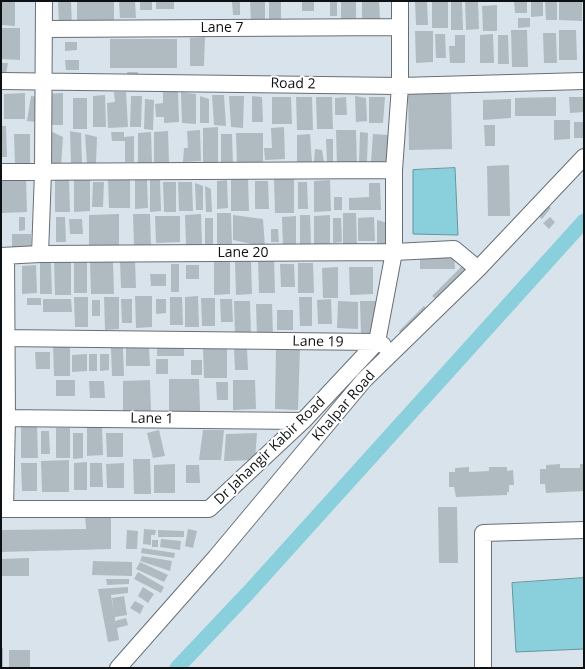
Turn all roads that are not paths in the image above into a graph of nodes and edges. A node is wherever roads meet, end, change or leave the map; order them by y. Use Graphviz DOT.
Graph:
graph roads {
  1 [pos="44,1"];
  2 [pos="400,1"];
  3 [pos="400,27"];
  4 [pos="44,29"];
  5 [pos="1,81"];
  6 [pos="44,81"];
  7 [pos="584,81"];
  8 [pos="400,86"];
  9 [pos="584,158"];
  10 [pos="394,170"];
  11 [pos="1,172"];
  12 [pos="43,172"];
  13 [pos="394,252"];
  14 [pos="40,254"];
  15 [pos="3,256"];
  16 [pos="478,269"];
  17 [pos="3,338"];
  18 [pos="377,342"];
  19 [pos="395,350"];
  20 [pos="4,418"];
  21 [pos="303,421"];
  22 [pos="3,508"];
  23 [pos="584,530"];
  24 [pos="118,668"];
  25 [pos="483,668"];
  1 -- 4 [label="street"];
  2 -- 3 [label="street"];
  3 -- 4 [label="street, Lane 7"];
  3 -- 8 [label="street"];
  4 -- 6 [label="street"];
  5 -- 6 [label="street, Road 2"];
  6 -- 8 [label="street, Road 2"];
  6 -- 12 [label="street"];
  7 -- 8 [label="street, Road 2"];
  8 -- 10 [label="street"];
  9 -- 16 [label="street, Khalpar Road"];
  10 -- 12 [label="street"];
  10 -- 13 [label="street"];
  11 -- 12 [label="street"];
  12 -- 14 [label="street"];
  13 -- 14 [label="street, Lane 20"];
  13 -- 16 [label="street, Lane 20"];
  13 -- 18 [label="street"];
  14 -- 15 [label="street, Lane 20"];
  15 -- 17 [label="street"];
  16 -- 19 [label="street, Khalpar Road"];
  17 -- 18 [label="street, Lane 19"];
  17 -- 20 [label="street"];
  18 -- 19 [label="street"];
  18 -- 21 [label="street, Dr Jahangir Kabir Road"];
  19 -- 24 [label="street, Khalpar Road"];
  20 -- 21 [label="street, Lane 1"];
  20 -- 22 [label="street"];
  21 -- 22 [label="street, Dr Jahangir Kabir Road"];
  23 -- 25 [label="street"];
}
